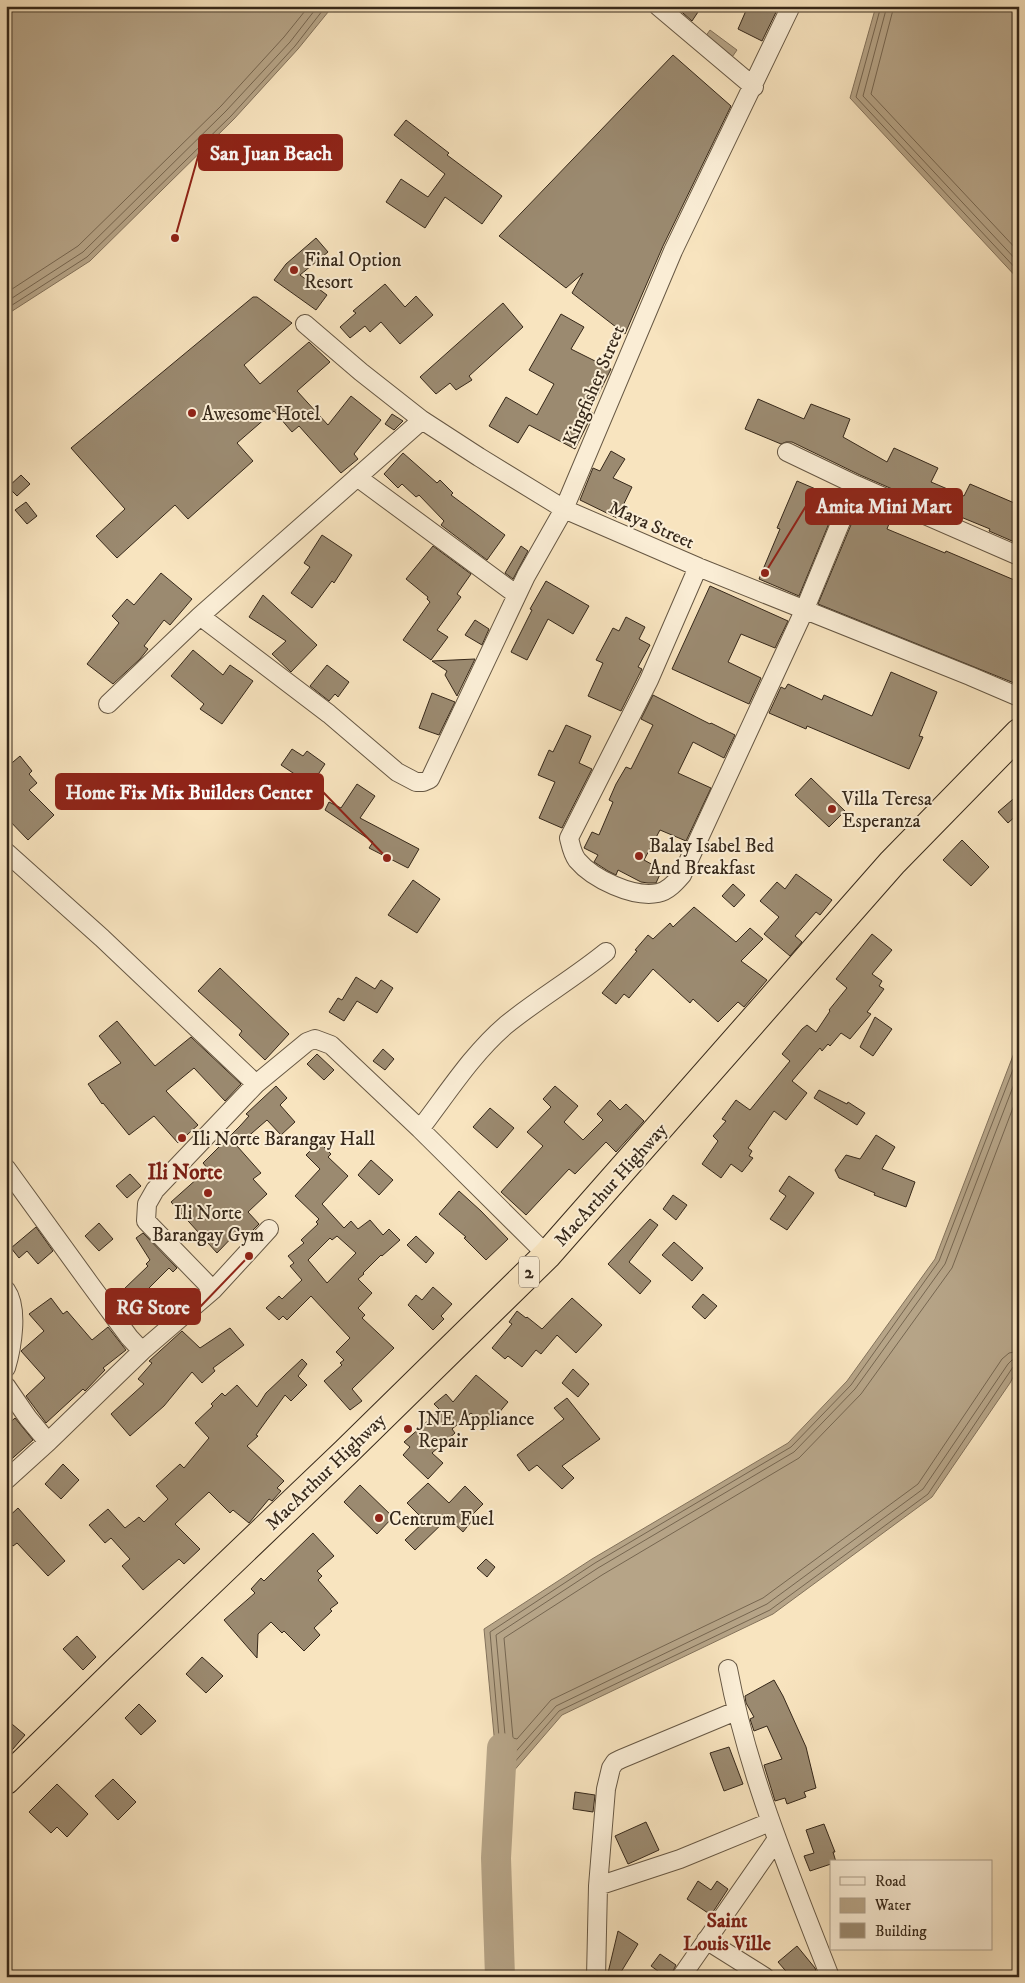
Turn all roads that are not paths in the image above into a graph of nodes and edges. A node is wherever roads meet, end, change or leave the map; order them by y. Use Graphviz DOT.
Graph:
graph roads {
  1 [pos="658,6"];
  2 [pos="791,6"];
  3 [pos="754,87"];
  4 [pos="305,324"];
  5 [pos="422,420"];
  6 [pos="788,452"];
  7 [pos="357,477"];
  8 [pos="856,485"];
  9 [pos="564,509"];
  10 [pos="1019,556"];
  11 [pos="698,567"];
  12 [pos="517,595"];
  13 [pos="804,611"];
  14 [pos="200,616"];
  15 [pos="1019,698"];
  16 [pos="108,704"];
  17 [pos="1019,733"];
  18 [pos="6,852"];
  19 [pos="606,952"];
  20 [pos="256,1084"];
  21 [pos="420,1129"];
  22 [pos="6,1168"];
  23 [pos="269,1229"];
  24 [pos="547,1255"];
  25 [pos="6,1290"];
  26 [pos="213,1290"];
  27 [pos="142,1350"];
  28 [pos="6,1368"];
  29 [pos="6,1386"];
  30 [pos="48,1442"];
  31 [pos="6,1480"];
  32 [pos="728,1669"];
  33 [pos="736,1711"];
  34 [pos="6,1780"];
  35 [pos="774,1830"];
  36 [pos="598,1886"];
  37 [pos="706,1940"];
  38 [pos="596,1977"];
  39 [pos="681,1977"];
  40 [pos="765,1977"];
  41 [pos="830,1977"];
  1 -- 3 [label="street"];
  2 -- 3 [label="street, Kingfisher Street"];
  3 -- 9 [label="street, Kingfisher Street"];
  4 -- 5 [label="street, Maya Street"];
  5 -- 7 [label="street"];
  5 -- 9 [label="street, Maya Street"];
  6 -- 8 [label="street"];
  7 -- 12 [label="street"];
  7 -- 14 [label="street"];
  8 -- 10 [label="street"];
  8 -- 13 [label="street"];
  9 -- 11 [label="street, Maya Street"];
  9 -- 12 [label="street, Kingfisher Street"];
  11 -- 13 [label="street, Maya Street"];
  11 -- 13 [label="street"];
  12 -- 14 [label="street, Kingfisher Street"];
  13 -- 15 [label="street, Maya Street"];
  14 -- 16 [label="street"];
  17 -- 24 [label="highway, MacArthur Highway / 2"];
  18 -- 20 [label="street"];
  19 -- 21 [label="street"];
  20 -- 21 [label="street"];
  20 -- 26 [label="street"];
  21 -- 24 [label="street"];
  22 -- 27 [label="street"];
  23 -- 26 [label="street"];
  24 -- 34 [label="highway, MacArthur Highway / 2"];
  25 -- 28 [label="street"];
  26 -- 27 [label="street"];
  27 -- 30 [label="street"];
  29 -- 30 [label="street"];
  30 -- 31 [label="street"];
  32 -- 33 [label="street"];
  33 -- 35 [label="street"];
  33 -- 36 [label="street"];
  35 -- 36 [label="street"];
  35 -- 37 [label="street"];
  35 -- 41 [label="street"];
  36 -- 38 [label="street"];
  37 -- 39 [label="street"];
  37 -- 40 [label="street"];
}
